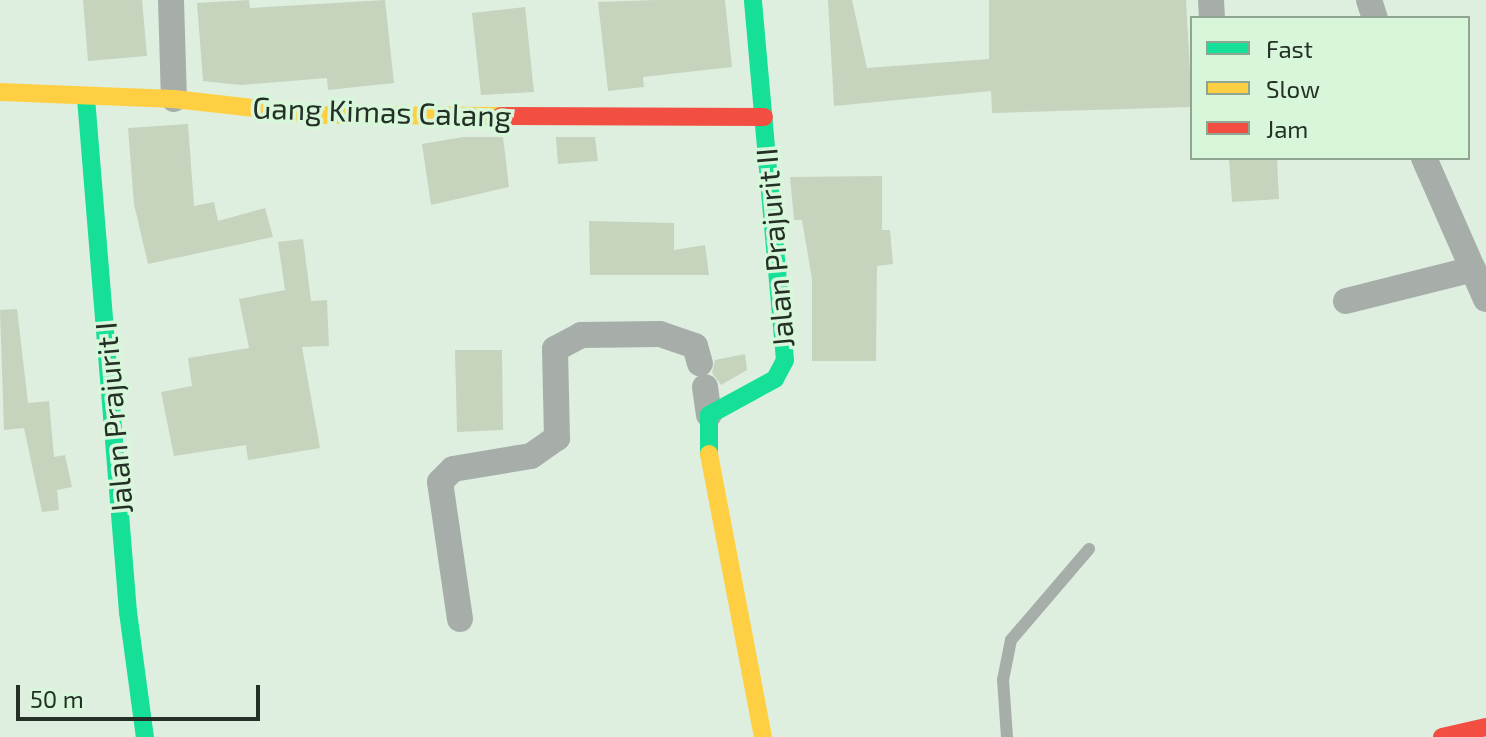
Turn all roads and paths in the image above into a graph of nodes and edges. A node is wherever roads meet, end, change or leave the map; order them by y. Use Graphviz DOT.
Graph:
graph roads {
  1 [pos="171,0"];
  2 [pos="753,0"];
  3 [pos="0,92"];
  4 [pos="86,98"];
  5 [pos="174,99"];
  6 [pos="764,117"];
  7 [pos="1425,160"];
  8 [pos="1473,269"];
  9 [pos="1486,299"];
  10 [pos="1346,301"];
  11 [pos="709,415"];
  12 [pos="1089,549"];
  13 [pos="460,619"];
  14 [pos="1486,727"];
  15 [pos="145,737"];
  16 [pos="763,737"];
  17 [pos="1007,737"];
  18 [pos="1442,737"];
  1 -- 5 [label="street"];
  2 -- 6 [label="street, Jalan Prajurit II"];
  3 -- 4 [label="street, Gang Kimas Calang"];
  4 -- 5 [label="street, Gang Kimas Calang"];
  4 -- 15 [label="street, Jalan Prajurit I"];
  5 -- 6 [label="street, Gang Kimas Calang"];
  6 -- 11 [label="street, Jalan Prajurit II"];
  7 -- 8 [label="street"];
  8 -- 9 [label="street"];
  8 -- 10 [label="street"];
  11 -- 13 [label="street"];
  11 -- 16 [label="street"];
  12 -- 17 [label="lane"];
  14 -- 18 [label="street"];
}
